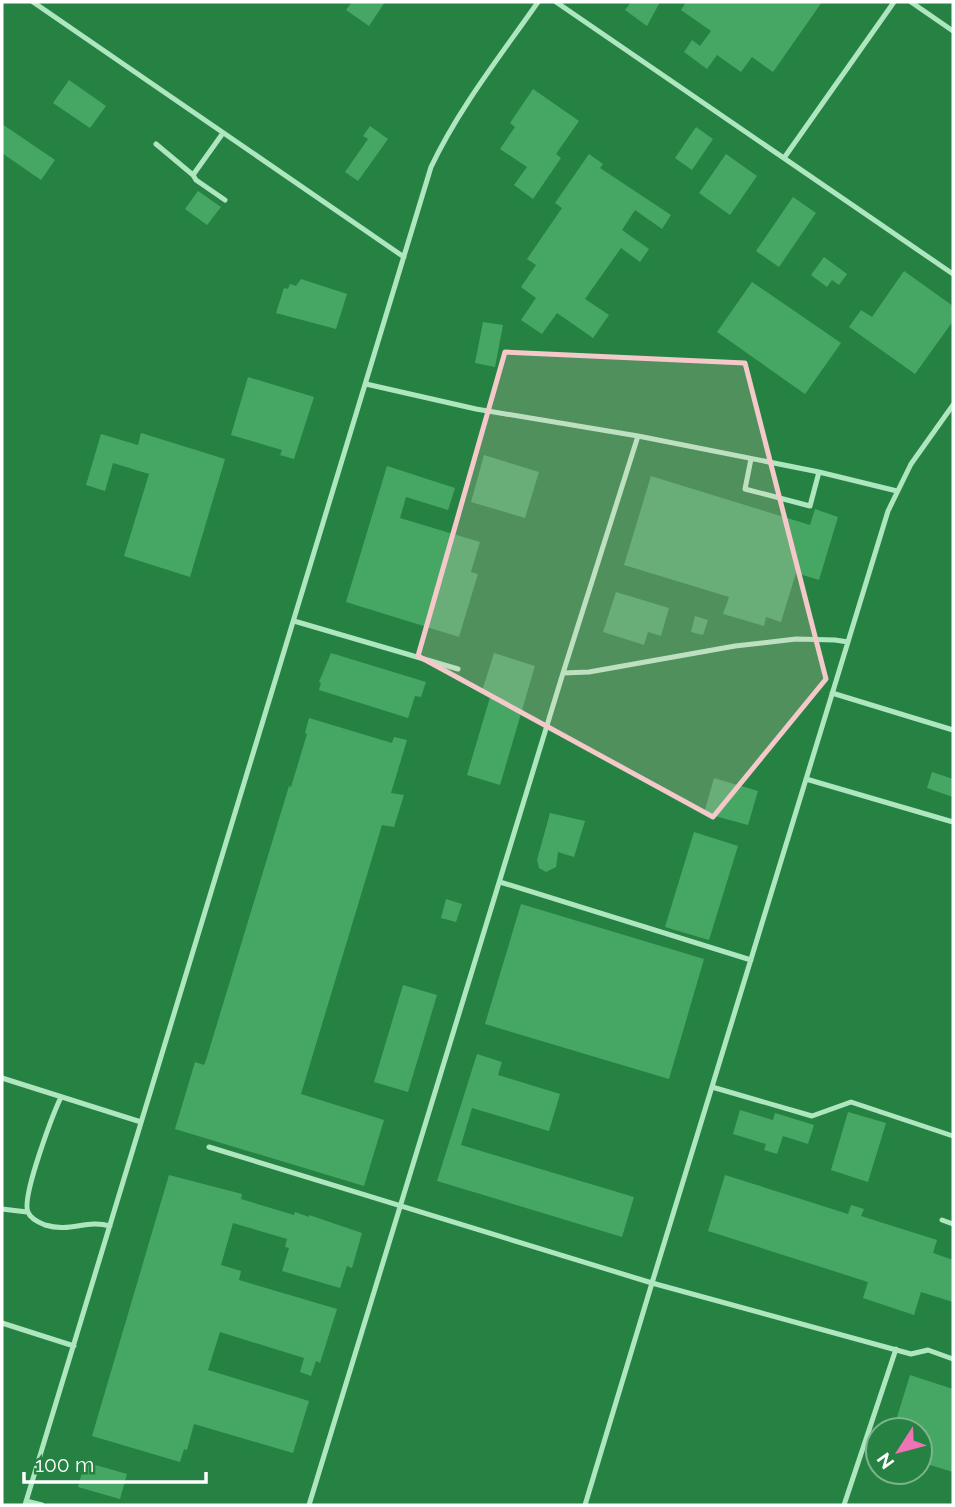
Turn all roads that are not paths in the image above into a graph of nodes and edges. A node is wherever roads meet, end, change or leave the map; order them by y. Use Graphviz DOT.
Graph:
graph roads {
  1 [pos="33,2"];
  2 [pos="538,2"];
  3 [pos="556,2"];
  4 [pos="894,2"];
  5 [pos="911,2"];
  6 [pos="953,31"];
  7 [pos="223,132"];
  8 [pos="156,144"];
  9 [pos="784,158"];
  10 [pos="193,175"];
  11 [pos="225,200"];
  12 [pos="404,257"];
  13 [pos="953,274"];
  14 [pos="366,383"];
  15 [pos="953,405"];
  16 [pos="638,436"];
  17 [pos="751,458"];
  18 [pos="819,472"];
  19 [pos="897,491"];
  20 [pos="294,621"];
  21 [pos="848,642"];
  22 [pos="458,669"];
  23 [pos="563,673"];
  24 [pos="832,693"];
  25 [pos="953,730"];
  26 [pos="806,779"];
  27 [pos="953,822"];
  28 [pos="500,882"];
  29 [pos="751,960"];
  30 [pos="2,1078"];
  31 [pos="712,1087"];
  32 [pos="61,1097"];
  33 [pos="141,1122"];
  34 [pos="953,1136"];
  35 [pos="209,1147"];
  36 [pos="400,1205"];
  37 [pos="2,1209"];
  38 [pos="27,1212"];
  39 [pos="942,1220"];
  40 [pos="953,1224"];
  41 [pos="110,1226"];
  42 [pos="652,1283"];
  43 [pos="2,1323"];
  44 [pos="74,1346"];
  45 [pos="896,1349"];
  46 [pos="953,1359"];
  47 [pos="26,1503"];
  48 [pos="41,1505"];
  49 [pos="309,1505"];
  50 [pos="585,1505"];
  51 [pos="844,1505"];
  1 -- 7 [label="lane"];
  2 -- 12 [label="lane"];
  3 -- 9 [label="lane"];
  4 -- 9 [label="lane"];
  5 -- 6 [label="lane"];
  7 -- 10 [label="lane"];
  7 -- 12 [label="lane"];
  8 -- 10 [label="lane"];
  9 -- 13 [label="lane"];
  10 -- 11 [label="lane"];
  12 -- 14 [label="lane"];
  14 -- 16 [label="lane"];
  14 -- 20 [label="lane"];
  15 -- 19 [label="lane"];
  16 -- 17 [label="lane"];
  16 -- 23 [label="lane"];
  17 -- 18 [label="lane"];
  17 -- 18 [label="lane"];
  18 -- 19 [label="lane"];
  19 -- 21 [label="lane"];
  20 -- 22 [label="lane"];
  20 -- 33 [label="lane"];
  21 -- 23 [label="lane"];
  21 -- 24 [label="lane"];
  23 -- 28 [label="lane"];
  24 -- 25 [label="lane"];
  24 -- 26 [label="lane"];
  26 -- 27 [label="lane"];
  26 -- 29 [label="lane"];
  28 -- 29 [label="lane"];
  28 -- 36 [label="lane"];
  29 -- 31 [label="lane"];
  30 -- 32 [label="lane"];
  31 -- 34 [label="lane"];
  31 -- 42 [label="lane"];
  32 -- 33 [label="lane"];
  32 -- 38 [label="lane"];
  33 -- 41 [label="lane"];
  35 -- 36 [label="lane"];
  36 -- 42 [label="lane"];
  36 -- 49 [label="lane"];
  37 -- 38 [label="lane"];
  38 -- 41 [label="lane"];
  39 -- 40 [label="lane"];
  41 -- 44 [label="lane"];
  42 -- 45 [label="lane"];
  42 -- 50 [label="lane"];
  43 -- 44 [label="lane"];
  44 -- 47 [label="lane"];
  45 -- 46 [label="lane"];
  45 -- 51 [label="lane"];
  47 -- 48 [label="lane"];
}
